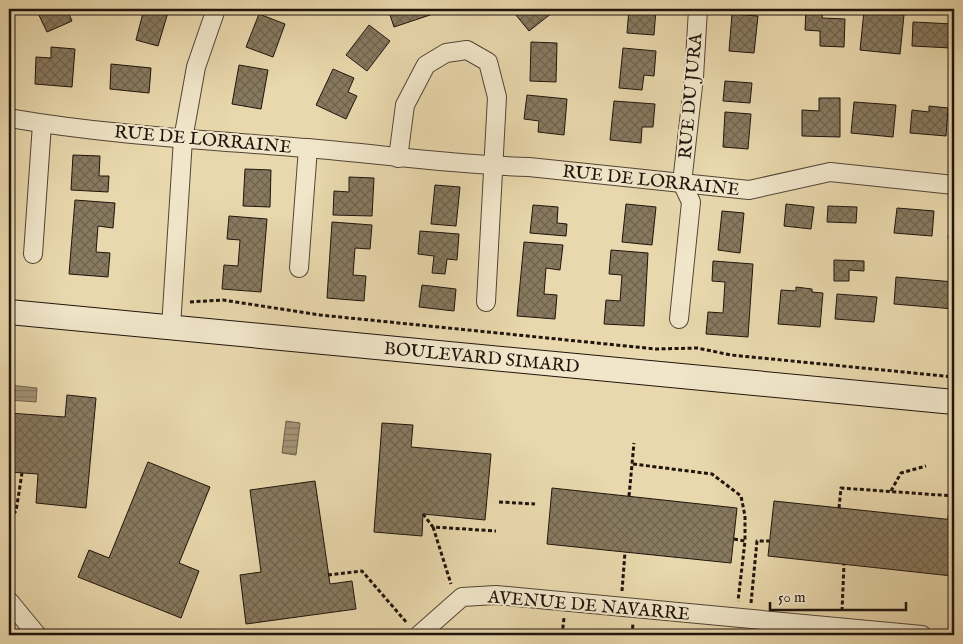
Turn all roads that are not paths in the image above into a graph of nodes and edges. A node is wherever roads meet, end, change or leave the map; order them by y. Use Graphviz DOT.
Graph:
graph roads {
  1 [pos="216,9"];
  2 [pos="698,9"];
  3 [pos="9,118"];
  4 [pos="42,124"];
  5 [pos="183,139"];
  6 [pos="308,148"];
  7 [pos="398,158"];
  8 [pos="494,166"];
  9 [pos="682,183"];
  10 [pos="954,185"];
  11 [pos="33,254"];
  12 [pos="299,268"];
  13 [pos="486,302"];
  14 [pos="9,312"];
  15 [pos="679,320"];
  16 [pos="171,328"];
  17 [pos="954,402"];
  18 [pos="9,601"];
  19 [pos="415,632"];
  20 [pos="37,635"];
  21 [pos="922,635"];
  1 -- 5 [label="street"];
  2 -- 9 [label="street, RUE DU JURA"];
  3 -- 4 [label="street, RUE DE LORRAINE"];
  4 -- 5 [label="street, RUE DE LORRAINE"];
  4 -- 11 [label="street"];
  5 -- 6 [label="street, RUE DE LORRAINE"];
  5 -- 16 [label="street"];
  6 -- 7 [label="street, RUE DE LORRAINE"];
  6 -- 12 [label="street"];
  7 -- 8 [label="street, RUE DE LORRAINE"];
  7 -- 8 [label="street"];
  8 -- 9 [label="street, RUE DE LORRAINE"];
  8 -- 13 [label="street"];
  9 -- 10 [label="street, RUE DE LORRAINE"];
  9 -- 15 [label="street"];
  14 -- 16 [label="main road, BOULEVARD SIMARD"];
  16 -- 17 [label="main road, BOULEVARD SIMARD"];
  18 -- 20 [label="street"];
  19 -- 21 [label="street, AVENUE DE NAVARRE"];
}
